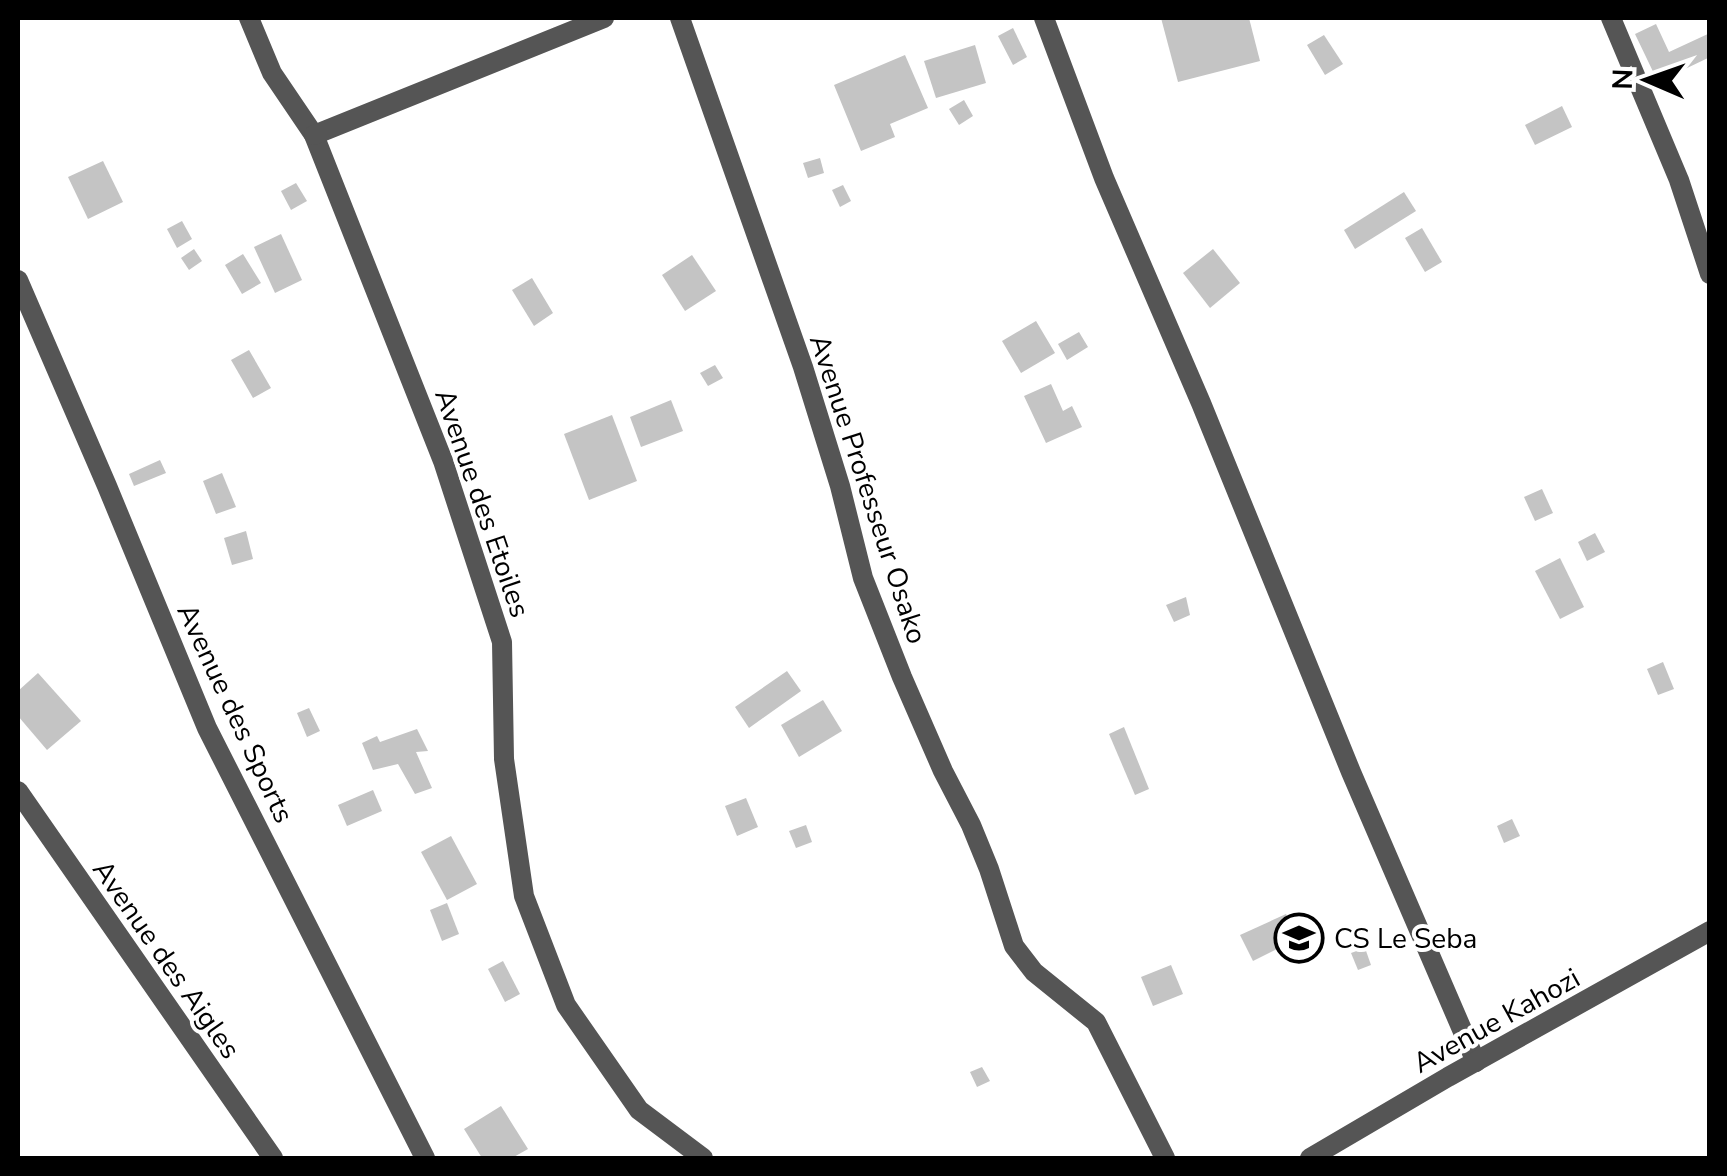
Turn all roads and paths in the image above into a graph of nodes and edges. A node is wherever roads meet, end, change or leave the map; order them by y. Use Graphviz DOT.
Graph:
graph roads {
  1 [pos="249,18"];
  2 [pos="604,18"];
  3 [pos="680,18"];
  4 [pos="1044,18"];
  5 [pos="1611,18"];
  6 [pos="314,134"];
  7 [pos="1710,274"];
  8 [pos="18,280"];
  9 [pos="18,790"];
  10 [pos="1710,932"];
  11 [pos="1476,1062"];
  12 [pos="272,1158"];
  13 [pos="426,1158"];
  14 [pos="703,1158"];
  15 [pos="1165,1158"];
  16 [pos="1310,1158"];
  1 -- 6 [label="street, Avenue des Etoiles"];
  2 -- 6 [label="street"];
  3 -- 15 [label="street, Avenue Professeur Osako"];
  4 -- 11 [label="street"];
  5 -- 7 [label="street"];
  6 -- 14 [label="street, Avenue des Etoiles"];
  8 -- 13 [label="street, Avenue des Sports"];
  9 -- 12 [label="street, Avenue des Aigles"];
  10 -- 11 [label="street, Avenue Kahozi"];
  11 -- 16 [label="street, Avenue Kahozi"];
}
